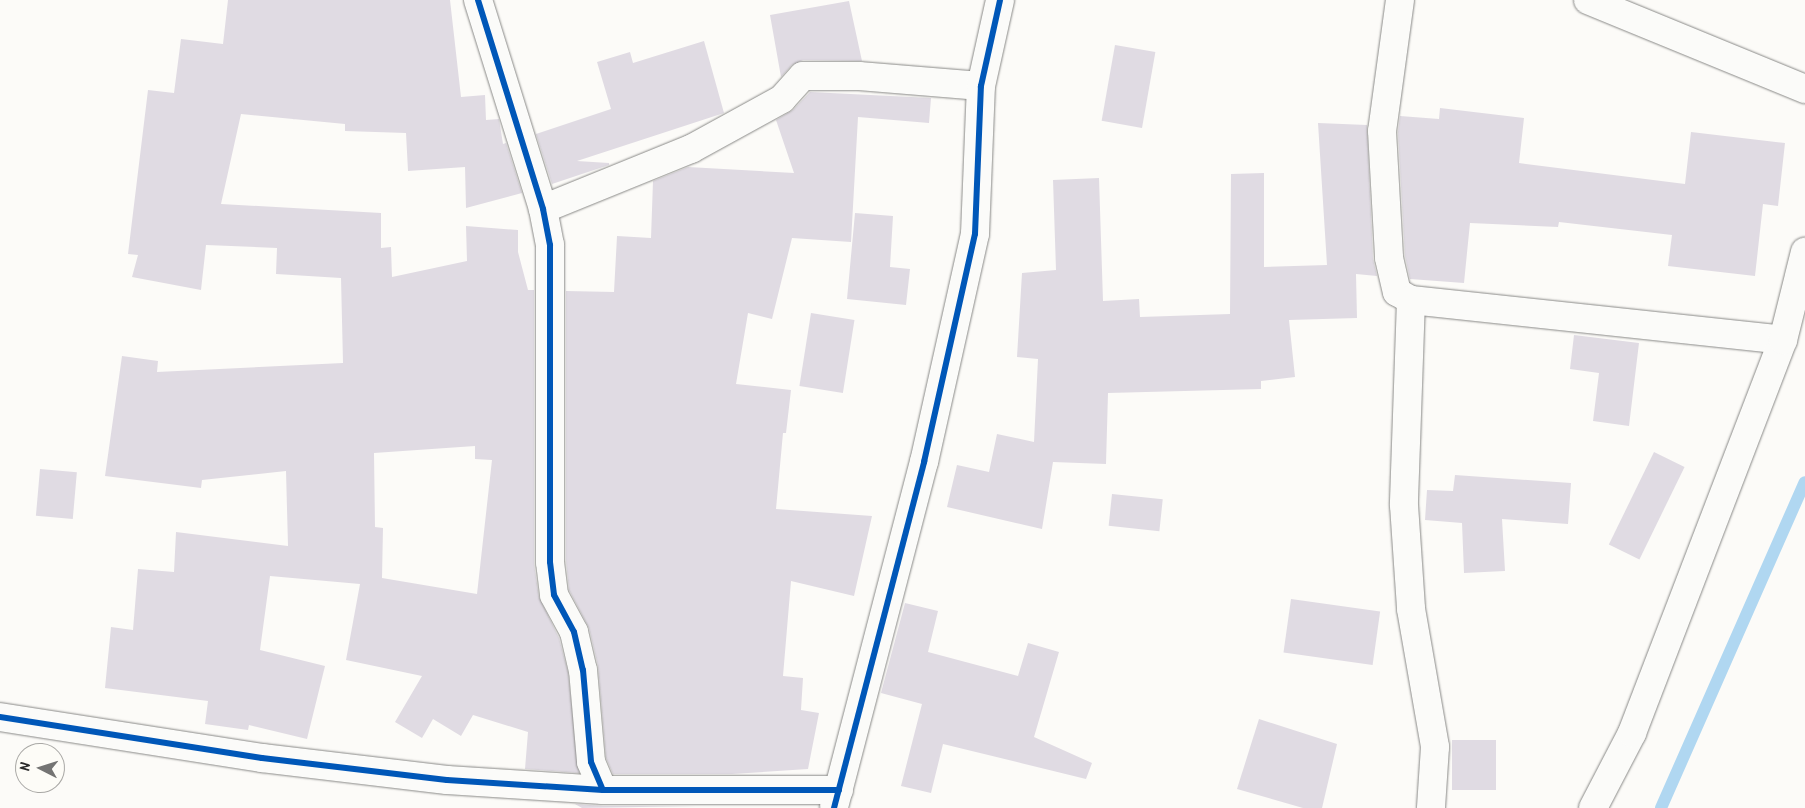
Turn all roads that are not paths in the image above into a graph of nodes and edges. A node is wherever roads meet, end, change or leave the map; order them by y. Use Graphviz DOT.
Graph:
graph roads {
  1 [pos="478,0"];
  2 [pos="1000,0"];
  3 [pos="1400,0"];
  4 [pos="1603,3"];
  5 [pos="981,86"];
  6 [pos="1805,89"];
  7 [pos="543,210"];
  8 [pos="1805,252"];
  9 [pos="1411,300"];
  10 [pos="1783,340"];
  11 [pos="0,718"];
  12 [pos="603,790"];
  13 [pos="836,799"];
  14 [pos="1431,808"];
  15 [pos="1593,808"];
  1 -- 7 [label="street"];
  2 -- 5 [label="street"];
  3 -- 9 [label="street"];
  4 -- 6 [label="street"];
  5 -- 7 [label="street"];
  5 -- 13 [label="street"];
  7 -- 12 [label="street"];
  8 -- 10 [label="street"];
  9 -- 10 [label="street"];
  9 -- 14 [label="street"];
  10 -- 15 [label="street"];
  11 -- 12 [label="street"];
  12 -- 13 [label="street"];
}
